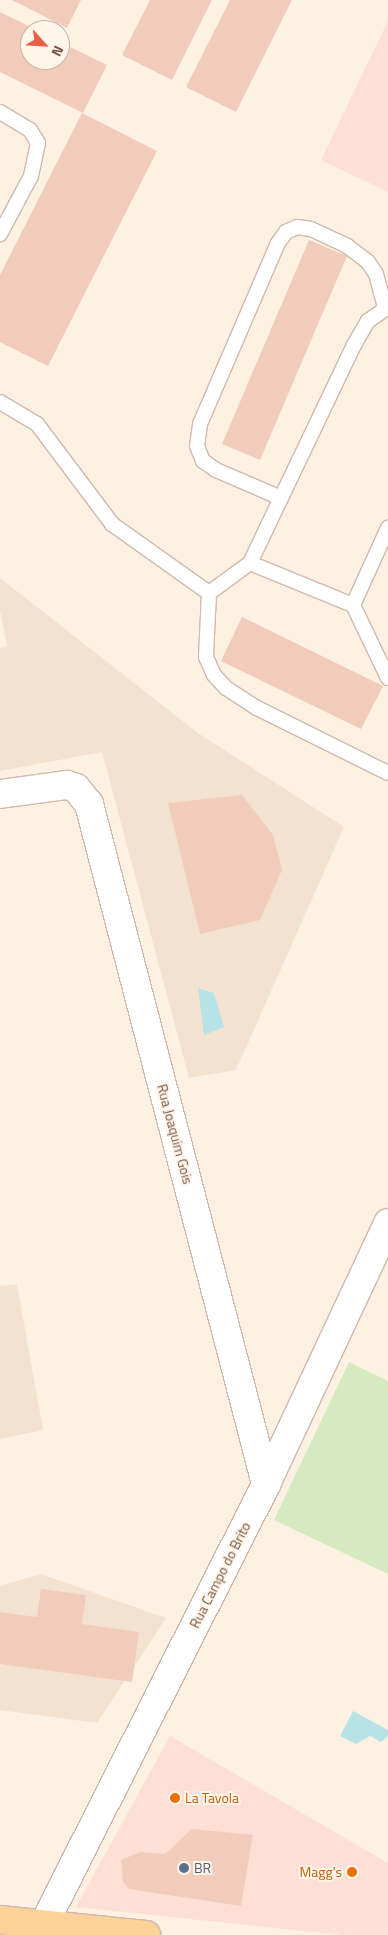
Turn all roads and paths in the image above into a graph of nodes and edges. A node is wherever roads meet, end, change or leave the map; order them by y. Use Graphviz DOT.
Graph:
graph roads {
  1 [pos="0,112"];
  2 [pos="0,234"];
  3 [pos="387,307"];
  4 [pos="0,402"];
  5 [pos="281,498"];
  6 [pos="388,528"];
  7 [pos="250,562"];
  8 [pos="209,593"];
  9 [pos="353,605"];
  10 [pos="388,678"];
  11 [pos="388,773"];
  12 [pos="0,794"];
  13 [pos="388,1223"];
  14 [pos="266,1484"];
  15 [pos="0,1920"];
  16 [pos="45,1922"];
  17 [pos="146,1935"];
  1 -- 2 [label="lane"];
  3 -- 5 [label="lane"];
  3 -- 5 [label="lane"];
  4 -- 8 [label="lane"];
  5 -- 7 [label="lane"];
  6 -- 9 [label="lane"];
  7 -- 8 [label="lane"];
  7 -- 9 [label="lane"];
  8 -- 11 [label="lane"];
  9 -- 10 [label="lane"];
  12 -- 14 [label="street, Rua Joaquim Gois"];
  13 -- 14 [label="street, Rua Campo do Brito"];
  14 -- 16 [label="street, Rua Campo do Brito"];
  15 -- 16 [label="main road"];
  16 -- 17 [label="main road"];
}
